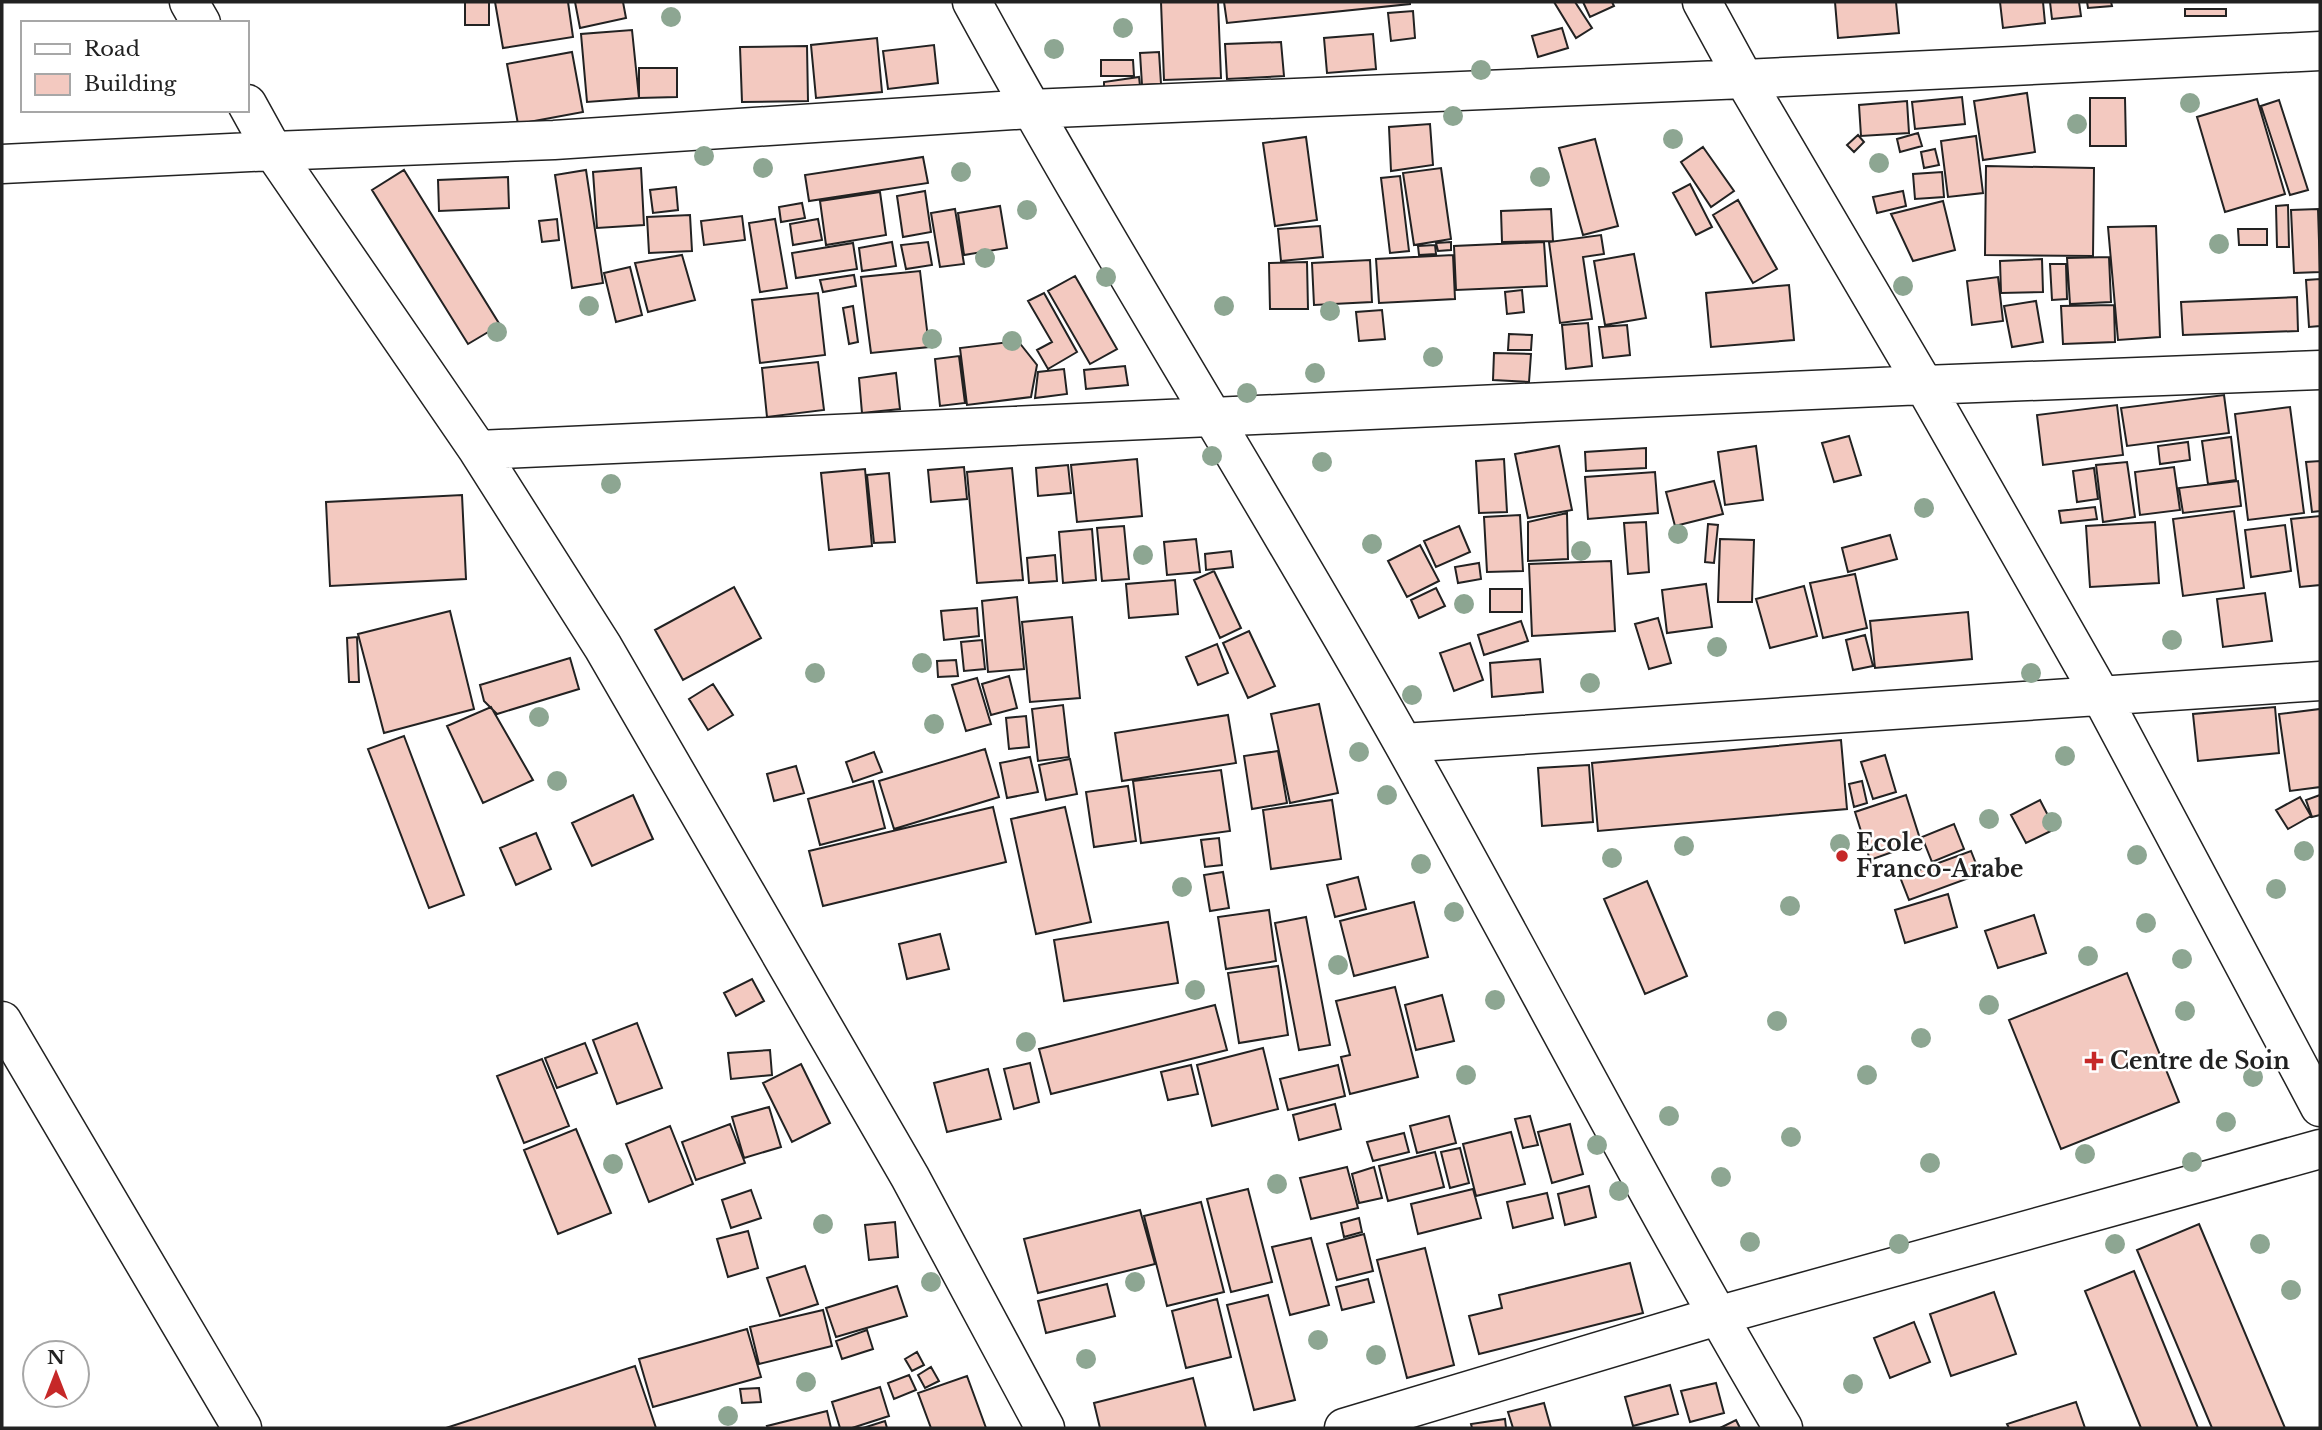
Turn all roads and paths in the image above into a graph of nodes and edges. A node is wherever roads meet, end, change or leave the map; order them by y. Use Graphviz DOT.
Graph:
graph roads {
  1 [pos="189,2"];
  2 [pos="972,2"];
  3 [pos="1702,2"];
  4 [pos="200,21"];
  5 [pos="2320,51"];
  6 [pos="1744,79"];
  7 [pos="248,106"];
  8 [pos="1030,109"];
  9 [pos="273,151"];
  10 [pos="2,164"];
  11 [pos="2320,370"];
  12 [pos="1924,385"];
  13 [pos="1214,417"];
  14 [pos="478,450"];
  15 [pos="2320,681"];
  16 [pos="2100,694"];
  17 [pos="1403,743"];
  18 [pos="2,1021"];
  19 [pos="2320,1107"];
  20 [pos="2320,1149"];
  21 [pos="1717,1316"];
  22 [pos="242,1428"];
  23 [pos="1045,1428"];
  24 [pos="1344,1428"];
  25 [pos="1783,1428"];
  1 -- 4 [label="street"];
  2 -- 8 [label="street"];
  3 -- 6 [label="street"];
  5 -- 6 [label="street"];
  6 -- 8 [label="street"];
  6 -- 12 [label="street"];
  7 -- 9 [label="street"];
  8 -- 9 [label="street"];
  8 -- 13 [label="street"];
  9 -- 10 [label="street"];
  9 -- 14 [label="street"];
  11 -- 12 [label="street"];
  12 -- 13 [label="street"];
  12 -- 16 [label="street"];
  13 -- 14 [label="street"];
  13 -- 17 [label="street"];
  14 -- 23 [label="street"];
  15 -- 16 [label="street"];
  16 -- 17 [label="street"];
  16 -- 19 [label="street"];
  17 -- 21 [label="street"];
  18 -- 22 [label="street"];
  20 -- 21 [label="street"];
  21 -- 24 [label="street"];
  21 -- 25 [label="street"];
}
